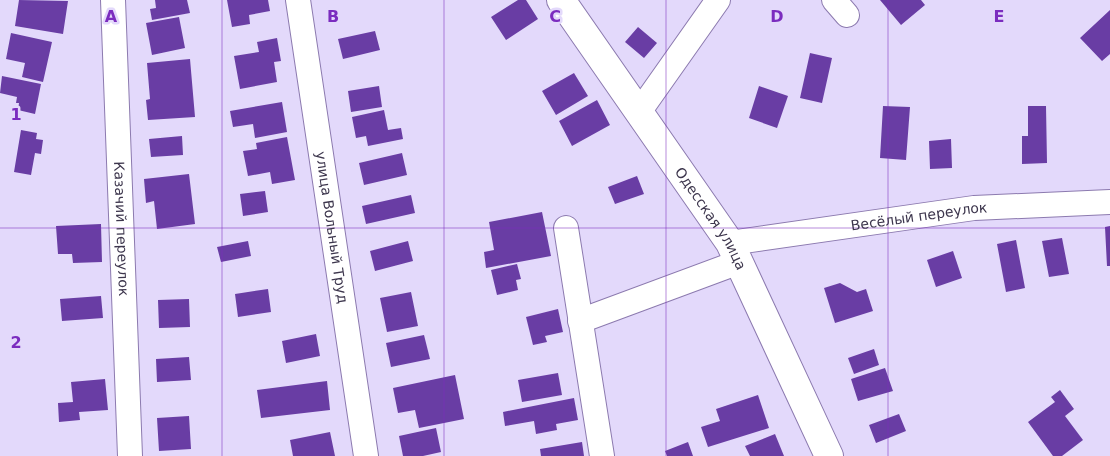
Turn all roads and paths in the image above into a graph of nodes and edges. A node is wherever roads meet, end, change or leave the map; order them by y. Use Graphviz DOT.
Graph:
graph roads {
  1 [pos="113,0"];
  2 [pos="298,0"];
  3 [pos="561,0"];
  4 [pos="718,0"];
  5 [pos="639,112"];
  6 [pos="1110,202"];
  7 [pos="566,228"];
  8 [pos="734,252"];
  9 [pos="580,321"];
  10 [pos="130,456"];
  11 [pos="366,456"];
  12 [pos="602,456"];
  13 [pos="829,456"];
  1 -- 10 [label="street, Казачий переулок"];
  2 -- 11 [label="street, улица Вольный Труд"];
  3 -- 5 [label="main road, Одесская улица"];
  4 -- 5 [label="street"];
  5 -- 8 [label="main road, Одесская улица"];
  6 -- 8 [label="street, Весёлый переулок"];
  7 -- 9 [label="street"];
  8 -- 9 [label="street, Весёлый переулок"];
  8 -- 13 [label="main road, Одесская улица"];
  9 -- 12 [label="street"];
}
